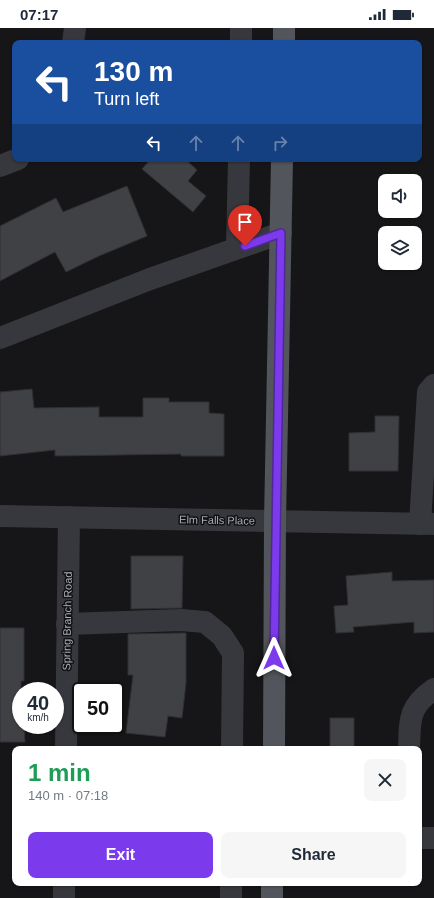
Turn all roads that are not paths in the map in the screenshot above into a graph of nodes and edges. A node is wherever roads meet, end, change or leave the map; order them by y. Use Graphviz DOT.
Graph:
graph roads {
  1 [pos="75,28"];
  2 [pos="241,28"];
  3 [pos="284,28"];
  4 [pos="74,40"];
  5 [pos="241,40"];
  6 [pos="284,40"];
  7 [pos="12,161"];
  8 [pos="239,162"];
  9 [pos="282,162"];
  10 [pos="0,166"];
  11 [pos="281,233"];
  12 [pos="237,248"];
  13 [pos="0,338"];
  14 [pos="434,386"];
  15 [pos="0,516"];
  16 [pos="69,517"];
  17 [pos="276,521"];
  18 [pos="427,524"];
  19 [pos="67,624"];
  20 [pos="434,689"];
  21 [pos="66,746"];
  22 [pos="232,746"];
  23 [pos="274,746"];
  24 [pos="409,746"];
  25 [pos="422,838"];
  26 [pos="434,838"];
  27 [pos="64,886"];
  28 [pos="231,886"];
  29 [pos="272,886"];
  30 [pos="64,898"];
  31 [pos="231,898"];
  32 [pos="272,898"];
  1 -- 4 [label="street"];
  2 -- 5 [label="street"];
  3 -- 6 [label="main road"];
  7 -- 10 [label="street"];
  8 -- 12 [label="street"];
  9 -- 11 [label="main road"];
  11 -- 12 [label="street"];
  11 -- 17 [label="main road"];
  12 -- 13 [label="street"];
  14 -- 18 [label="street"];
  15 -- 16 [label="street, Elm Falls Place"];
  16 -- 17 [label="street, Elm Falls Place"];
  16 -- 19 [label="street, Spring Branch Road"];
  17 -- 18 [label="street, Elm Falls Place"];
  17 -- 23 [label="main road"];
  19 -- 21 [label="street, Spring Branch Road"];
  19 -- 22 [label="street"];
  20 -- 24 [label="street"];
  25 -- 26 [label="street"];
  27 -- 30 [label="street"];
  28 -- 31 [label="street"];
  29 -- 32 [label="main road"];
}
